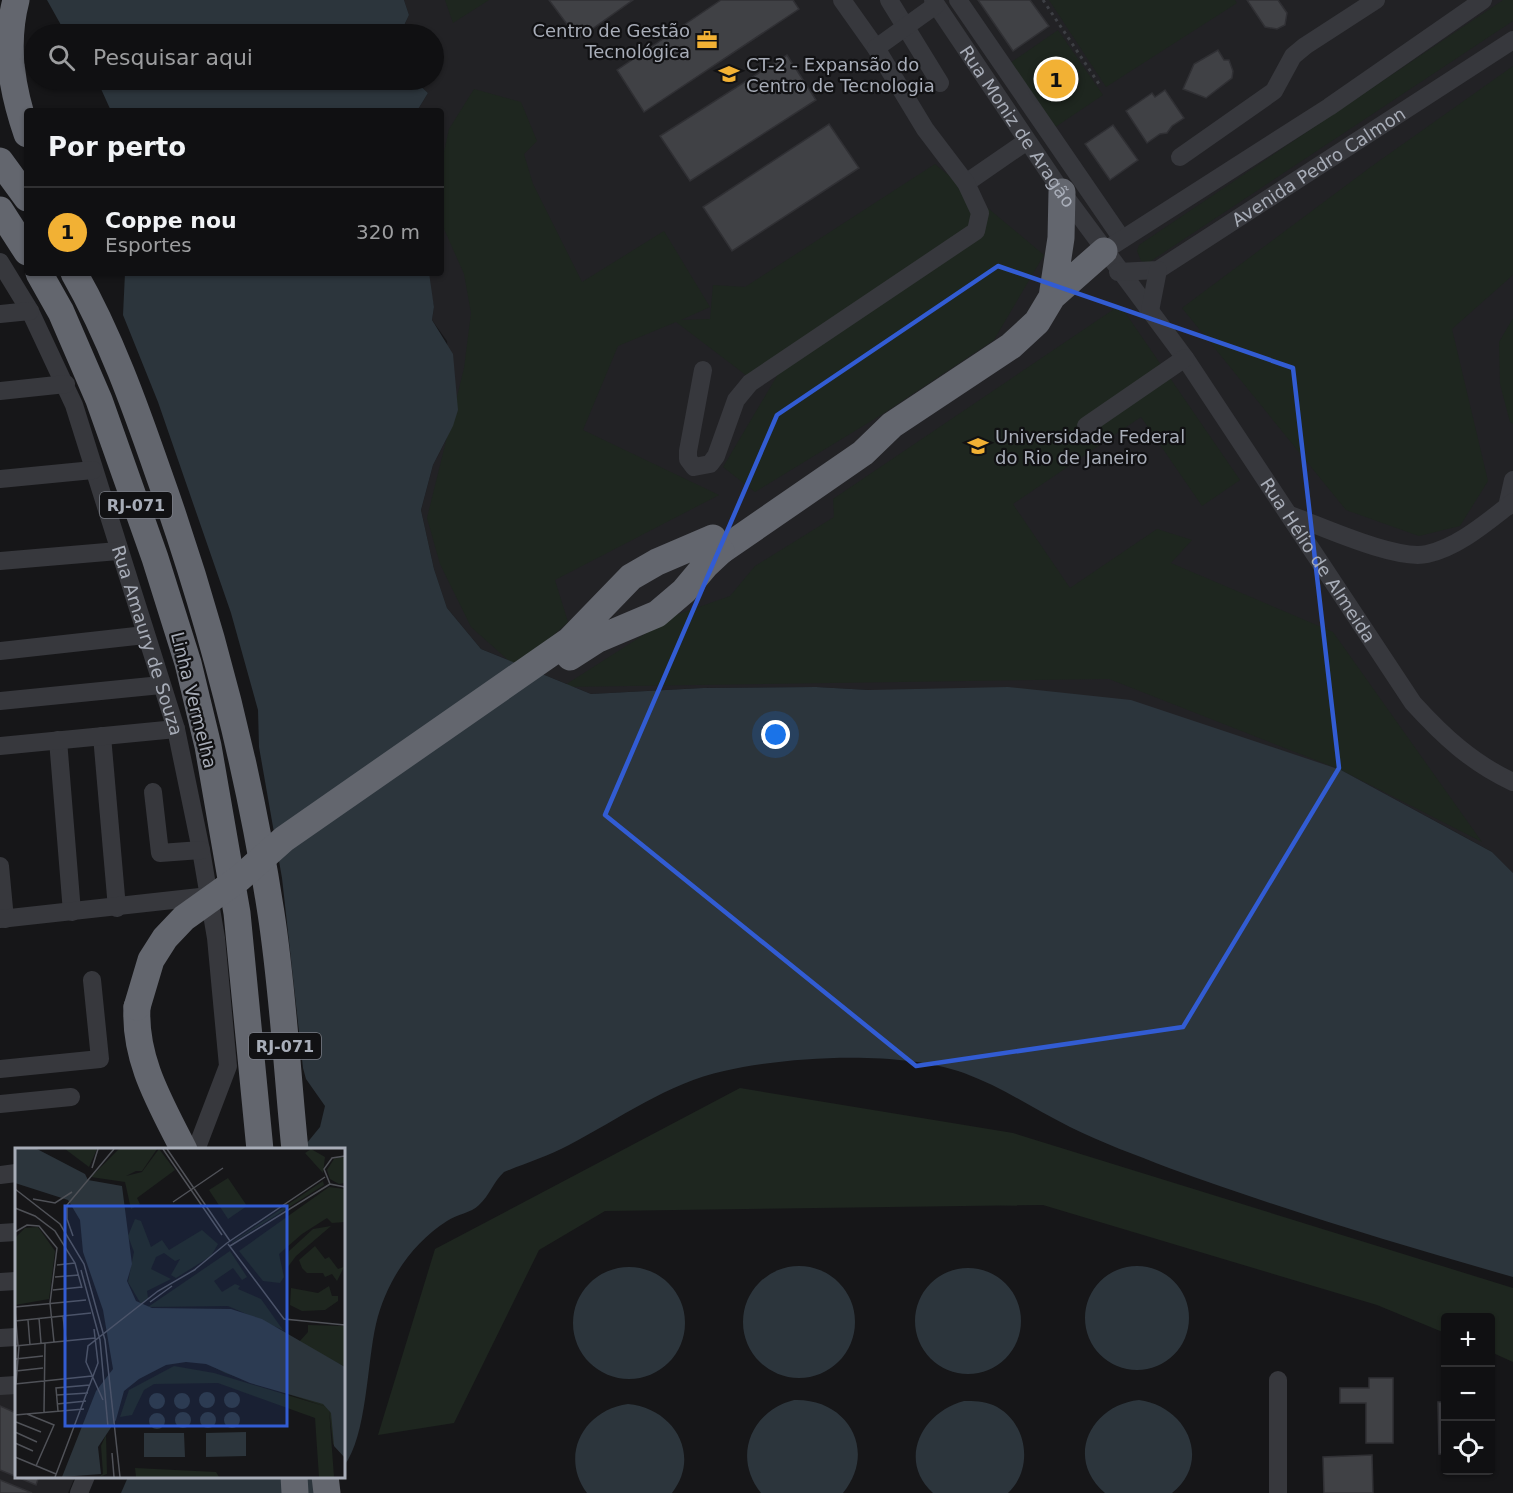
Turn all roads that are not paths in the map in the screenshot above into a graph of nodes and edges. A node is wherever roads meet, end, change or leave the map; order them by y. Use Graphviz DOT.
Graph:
graph roads {
  1 [pos="16,0"];
  2 [pos="842,0"];
  3 [pos="889,0"];
  4 [pos="958,0"];
  5 [pos="1376,0"];
  6 [pos="1483,0"];
  7 [pos="934,2"];
  8 [pos="906,26"];
  9 [pos="1513,40"];
  10 [pos="876,48"];
  11 [pos="940,83"];
  12 [pos="24,123"];
  13 [pos="1027,141"];
  14 [pos="1180,157"];
  15 [pos="0,161"];
  16 [pos="966,183"];
  17 [pos="1062,192"];
  18 [pos="24,194"];
  19 [pos="0,210"];
  20 [pos="24,247"];
  21 [pos="1115,254"];
  22 [pos="0,262"];
  23 [pos="1158,270"];
  24 [pos="41,276"];
  25 [pos="76,276"];
  26 [pos="91,276"];
  27 [pos="1052,297"];
  28 [pos="30,311"];
  29 [pos="1150,311"];
  30 [pos="0,314"];
  31 [pos="1185,358"];
  32 [pos="703,370"];
  33 [pos="66,384"];
  34 [pos="0,391"];
  35 [pos="130,393"];
  36 [pos="1086,426"];
  37 [pos="93,470"];
  38 [pos="0,479"];
  39 [pos="1513,480"];
  40 [pos="781,500"];
  41 [pos="1510,504"];
  42 [pos="1290,515"];
  43 [pos="118,551"];
  44 [pos="0,561"];
  45 [pos="145,635"];
  46 [pos="0,651"];
  47 [pos="161,685"];
  48 [pos="0,701"];
  49 [pos="176,729"];
  50 [pos="102,736"];
  51 [pos="58,740"];
  52 [pos="0,746"];
  53 [pos="1513,782"];
  54 [pos="153,792"];
  55 [pos="201,849"];
  56 [pos="0,866"];
  57 [pos="240,878"];
  58 [pos="208,896"];
  59 [pos="117,908"];
  60 [pos="72,912"];
  61 [pos="3,919"];
  62 [pos="92,980"];
  63 [pos="0,1069"];
  64 [pos="71,1097"];
  65 [pos="0,1104"];
  66 [pos="184,1148"];
  67 [pos="196,1148"];
  68 [pos="260,1148"];
  69 [pos="295,1148"];
  70 [pos="15,1173"];
  71 [pos="0,1175"];
  72 [pos="15,1232"];
  73 [pos="0,1233"];
  74 [pos="15,1281"];
  75 [pos="0,1282"];
  76 [pos="15,1337"];
  77 [pos="0,1338"];
  78 [pos="1278,1380"];
  79 [pos="15,1385"];
  80 [pos="0,1386"];
  81 [pos="85,1478"];
  82 [pos="294,1478"];
  83 [pos="325,1478"];
  84 [pos="79,1493"];
  85 [pos="296,1493"];
  86 [pos="327,1493"];
  87 [pos="1278,1493"];
  1 -- 12 [label="highway"];
  2 -- 10 [label="street"];
  3 -- 8 [label="street"];
  4 -- 21 [label="street, Rua Moniz de Aragão"];
  5 -- 14 [label="street"];
  6 -- 21 [label="street"];
  7 -- 8 [label="street"];
  7 -- 13 [label="street, Rua Moniz de Aragão"];
  8 -- 10 [label="street"];
  8 -- 11 [label="street"];
  9 -- 23 [label="street, Avenida Pedro Calmon"];
  10 -- 16 [label="street"];
  13 -- 16 [label="street"];
  13 -- 17 [label="street, Rua Moniz de Aragão"];
  15 -- 18 [label="highway"];
  16 -- 32 [label="street"];
  17 -- 21 [label="street, Rua Moniz de Aragão"];
  17 -- 27 [label="highway"];
  19 -- 20 [label="highway"];
  21 -- 23 [label="street"];
  21 -- 27 [label="highway"];
  21 -- 29 [label="street, Rua Hélio de Almeida"];
  22 -- 28 [label="street, Rua Amaury de Souza"];
  23 -- 29 [label="street"];
  24 -- 68 [label="highway, Linha Vermelha / RJ-071"];
  25 -- 35 [label="highway, Linha Vermelha / RJ-071"];
  26 -- 35 [label="highway"];
  27 -- 40 [label="highway"];
  28 -- 30 [label="street"];
  28 -- 33 [label="street, Rua Amaury de Souza"];
  29 -- 31 [label="street, Rua Hélio de Almeida"];
  31 -- 36 [label="street"];
  31 -- 42 [label="street, Rua Hélio de Almeida"];
  33 -- 34 [label="street"];
  33 -- 37 [label="street, Rua Amaury de Souza"];
  35 -- 69 [label="highway, Linha Vermelha / RJ-071"];
  37 -- 38 [label="street"];
  37 -- 43 [label="street, Rua Amaury de Souza"];
  39 -- 41 [label="street"];
  40 -- 57 [label="highway, bridge"];
  40 -- 57 [label="highway, bridge"];
  41 -- 42 [label="street"];
  42 -- 53 [label="street, Rua Hélio de Almeida"];
  43 -- 44 [label="street"];
  43 -- 45 [label="street, Rua Amaury de Souza"];
  45 -- 46 [label="street"];
  45 -- 47 [label="street, Rua Amaury de Souza"];
  47 -- 48 [label="street"];
  47 -- 49 [label="street, Rua Amaury de Souza"];
  49 -- 50 [label="street"];
  49 -- 55 [label="street, Rua Amaury de Souza"];
  50 -- 51 [label="street"];
  50 -- 59 [label="street"];
  51 -- 52 [label="street"];
  51 -- 60 [label="street"];
  54 -- 55 [label="street"];
  55 -- 58 [label="street, Rua Amaury de Souza"];
  56 -- 61 [label="street"];
  57 -- 66 [label="highway, bridge"];
  58 -- 59 [label="street"];
  58 -- 67 [label="street, Rua Amaury de Souza"];
  59 -- 60 [label="street"];
  60 -- 61 [label="street"];
  62 -- 63 [label="street"];
  64 -- 65 [label="street"];
  70 -- 71 [label="street"];
  72 -- 73 [label="street"];
  74 -- 75 [label="street"];
  76 -- 77 [label="street"];
  78 -- 87 [label="street"];
  79 -- 80 [label="street"];
  81 -- 84 [label="street"];
  82 -- 85 [label="highway"];
  83 -- 86 [label="highway"];
}
